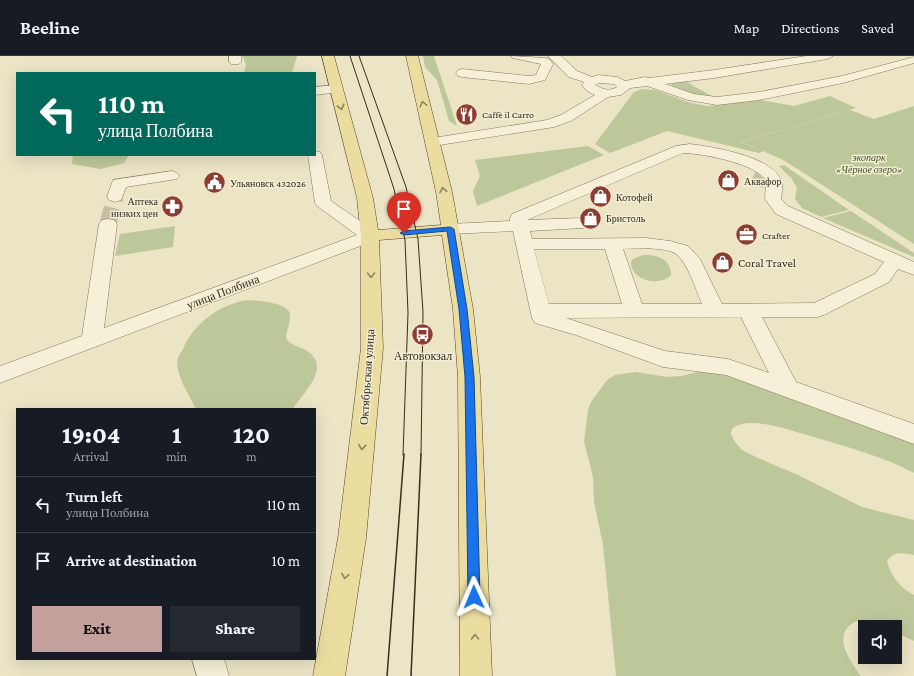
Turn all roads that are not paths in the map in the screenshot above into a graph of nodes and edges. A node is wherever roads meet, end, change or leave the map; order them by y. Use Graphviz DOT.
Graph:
graph roads {
  1 [pos="328,56"];
  2 [pos="412,56"];
  3 [pos="517,56"];
  4 [pos="554,56"];
  5 [pos="801,60"];
  6 [pos="835,60"];
  7 [pos="914,60"];
  8 [pos="462,73"];
  9 [pos="864,73"];
  10 [pos="840,79"];
  11 [pos="591,81"];
  12 [pos="645,82"];
  13 [pos="624,85"];
  14 [pos="336,89"];
  15 [pos="316,91"];
  16 [pos="606,93"];
  17 [pos="433,142"];
  18 [pos="315,156"];
  19 [pos="172,176"];
  20 [pos="115,197"];
  21 [pos="582,223"];
  22 [pos="108,224"];
  23 [pos="450,229"];
  24 [pos="522,235"];
  25 [pos="370,236"];
  26 [pos="612,243"];
  27 [pos="894,260"];
  28 [pos="914,269"];
  29 [pos="634,310"];
  30 [pos="715,310"];
  31 [pos="748,310"];
  32 [pos="540,311"];
  33 [pos="92,340"];
  34 [pos="0,375"];
  35 [pos="788,389"];
  36 [pos="914,434"];
  37 [pos="208,660"];
  38 [pos="212,676"];
  39 [pos="329,676"];
  40 [pos="476,676"];
  1 -- 14 [label="main road, Октябрьская улица"];
  17 -- 2 [label="main road, one-way"];
  3 -- 8 [label="street"];
  4 -- 11 [label="street"];
  5 -- 6 [label="street"];
  5 -- 10 [label="street"];
  5 -- 12 [label="street"];
  6 -- 9 [label="street"];
  7 -- 9 [label="street"];
  9 -- 10 [label="street"];
  10 -- 12 [label="street"];
  11 -- 13 [label="street"];
  11 -- 16 [label="street"];
  12 -- 13 [label="street"];
  13 -- 16 [label="street"];
  14 -- 15 [label="street"];
  14 -- 25 [label="main road, Октябрьская улица, one-way"];
  16 -- 17 [label="street"];
  23 -- 17 [label="main road, one-way"];
  18 -- 25 [label="street"];
  19 -- 20 [label="street"];
  21 -- 24 [label="street"];
  22 -- 33 [label="street"];
  23 -- 24 [label="street"];
  23 -- 25 [label="main road, улица Полбина"];
  40 -- 23 [label="main road, one-way"];
  24 -- 26 [label="street"];
  24 -- 27 [label="street"];
  24 -- 32 [label="street"];
  25 -- 33 [label="street, улица Полбина"];
  25 -- 39 [label="main road, Октябрьская улица, one-way"];
  26 -- 29 [label="street"];
  26 -- 30 [label="street"];
  27 -- 28 [label="street"];
  27 -- 31 [label="street"];
  29 -- 30 [label="street"];
  29 -- 32 [label="street"];
  30 -- 31 [label="street"];
  31 -- 35 [label="street"];
  32 -- 35 [label="street"];
  33 -- 34 [label="street, улица Полбина"];
  35 -- 36 [label="street"];
  37 -- 38 [label="street"];
}
